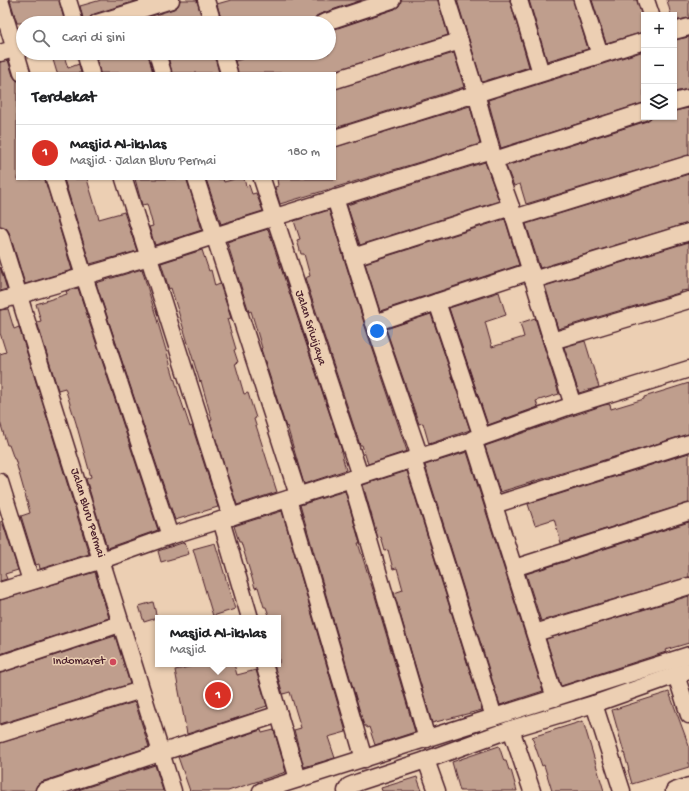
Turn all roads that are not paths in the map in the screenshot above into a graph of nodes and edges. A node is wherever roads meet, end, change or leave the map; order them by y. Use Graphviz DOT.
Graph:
graph roads {
  1 [pos="0,0"];
  2 [pos="68,0"];
  3 [pos="171,0"];
  4 [pos="392,0"];
  5 [pos="447,0"];
  6 [pos="519,0"];
  7 [pos="582,0"];
  8 [pos="646,0"];
  9 [pos="210,1"];
  10 [pos="143,11"];
  11 [pos="650,12"];
  12 [pos="73,16"];
  13 [pos="124,16"];
  14 [pos="212,16"];
  15 [pos="336,19"];
  16 [pos="689,27"];
  17 [pos="677,30"];
  18 [pos="460,41"];
  19 [pos="641,42"];
  20 [pos="13,49"];
  21 [pos="600,55"];
  22 [pos="17,60"];
  23 [pos="87,60"];
  24 [pos="159,60"];
  25 [pos="227,60"];
  26 [pos="22,72"];
  27 [pos="91,72"];
  28 [pos="163,72"];
  29 [pos="229,72"];
  30 [pos="542,73"];
  31 [pos="336,80"];
  32 [pos="476,93"];
  33 [pos="689,98"];
  34 [pos="677,101"];
  35 [pos="641,113"];
  36 [pos="336,138"];
  37 [pos="492,155"];
  38 [pos="689,164"];
  39 [pos="54,180"];
  40 [pos="124,180"];
  41 [pos="196,180"];
  42 [pos="262,180"];
  43 [pos="335,198"];
  44 [pos="513,212"];
  45 [pos="274,217"];
  46 [pos="689,232"];
  47 [pos="0,235"];
  48 [pos="214,236"];
  49 [pos="149,257"];
  50 [pos="353,257"];
  51 [pos="84,276"];
  52 [pos="532,276"];
  53 [pos="19,295"];
  54 [pos="689,300"];
  55 [pos="0,301"];
  56 [pos="437,302"];
  57 [pos="374,322"];
  58 [pos="552,341"];
  59 [pos="689,369"];
  60 [pos="573,405"];
  61 [pos="477,438"];
  62 [pos="689,443"];
  63 [pos="416,458"];
  64 [pos="355,477"];
  65 [pos="0,482"];
  66 [pos="293,497"];
  67 [pos="494,505"];
  68 [pos="689,512"];
  69 [pos="226,518"];
  70 [pos="170,536"];
  71 [pos="102,560"];
  72 [pos="514,568"];
  73 [pos="31,581"];
  74 [pos="689,586"];
  75 [pos="0,591"];
  76 [pos="249,615"];
  77 [pos="120,624"];
  78 [pos="535,634"];
  79 [pos="689,656"];
  80 [pos="0,664"];
  81 [pos="265,667"];
  82 [pos="683,673"];
  83 [pos="140,690"];
  84 [pos="555,698"];
  85 [pos="594,704"];
  86 [pos="279,714"];
  87 [pos="689,715"];
  88 [pos="494,717"];
  89 [pos="511,729"];
  90 [pos="0,734"];
  91 [pos="427,738"];
  92 [pos="160,753"];
  93 [pos="364,759"];
  94 [pos="426,760"];
  95 [pos="298,779"];
  96 [pos="689,786"];
  97 [pos="44,791"];
  98 [pos="173,791"];
  99 [pos="262,791"];
  100 [pos="346,791"];
  101 [pos="437,791"];
  102 [pos="532,791"];
  103 [pos="622,791"];
  104 [pos="674,791"];
  1 -- 20 [label="street"];
  2 -- 12 [label="street"];
  3 -- 10 [label="street"];
  4 -- 15 [label="street"];
  5 -- 18 [label="street"];
  6 -- 30 [label="street"];
  7 -- 21 [label="street"];
  8 -- 11 [label="street"];
  9 -- 14 [label="street"];
  10 -- 13 [label="street"];
  16 -- 17 [label="street"];
  18 -- 31 [label="street"];
  18 -- 32 [label="street"];
  19 -- 21 [label="street"];
  21 -- 30 [label="street"];
  22 -- 26 [label="street"];
  23 -- 27 [label="street"];
  24 -- 28 [label="street"];
  25 -- 29 [label="street"];
  30 -- 32 [label="street"];
  32 -- 36 [label="street"];
  32 -- 37 [label="street"];
  33 -- 34 [label="street"];
  35 -- 37 [label="street"];
  37 -- 43 [label="street"];
  37 -- 44 [label="street"];
  38 -- 44 [label="street"];
  39 -- 51 [label="street"];
  40 -- 49 [label="street"];
  41 -- 48 [label="street"];
  42 -- 45 [label="street, Jalan Sriwijaya"];
  43 -- 45 [label="street"];
  43 -- 50 [label="street"];
  44 -- 50 [label="street"];
  44 -- 52 [label="street"];
  45 -- 48 [label="street"];
  45 -- 64 [label="street, Jalan Sriwijaya"];
  46 -- 52 [label="street"];
  47 -- 53 [label="street, Jalan Bluru Permai"];
  48 -- 49 [label="street"];
  48 -- 66 [label="street"];
  49 -- 51 [label="street"];
  49 -- 69 [label="street"];
  50 -- 57 [label="street"];
  51 -- 53 [label="street"];
  51 -- 70 [label="street"];
  52 -- 56 [label="street"];
  52 -- 58 [label="street"];
  53 -- 55 [label="street"];
  53 -- 71 [label="street, Jalan Bluru Permai"];
  54 -- 58 [label="street"];
  56 -- 57 [label="street"];
  56 -- 61 [label="street"];
  57 -- 63 [label="street"];
  58 -- 60 [label="street"];
  59 -- 60 [label="street"];
  60 -- 61 [label="street"];
  61 -- 63 [label="street"];
  61 -- 67 [label="street"];
  62 -- 67 [label="street"];
  63 -- 64 [label="street"];
  63 -- 88 [label="street"];
  64 -- 66 [label="street"];
  64 -- 91 [label="street, Jalan Sriwijaya"];
  65 -- 73 [label="street"];
  66 -- 69 [label="street"];
  66 -- 93 [label="street"];
  67 -- 72 [label="street"];
  68 -- 72 [label="street"];
  69 -- 70 [label="street"];
  69 -- 76 [label="street"];
  70 -- 71 [label="street"];
  71 -- 73 [label="street"];
  71 -- 77 [label="street, Jalan Bluru Permai"];
  72 -- 78 [label="street"];
  73 -- 75 [label="street"];
  74 -- 78 [label="street"];
  77 -- 80 [label="street"];
  77 -- 83 [label="street, Jalan Bluru Permai"];
  78 -- 84 [label="street"];
  79 -- 84 [label="street"];
  81 -- 86 [label="street"];
  82 -- 85 [label="street"];
  82 -- 87 [label="street"];
  83 -- 90 [label="street"];
  83 -- 92 [label="street, Jalan Bluru Permai"];
  84 -- 88 [label="street"];
  85 -- 89 [label="street"];
  85 -- 103 [label="street"];
  86 -- 92 [label="street"];
  86 -- 95 [label="street"];
  88 -- 91 [label="street"];
  89 -- 94 [label="street"];
  89 -- 102 [label="street"];
  91 -- 93 [label="street"];
  92 -- 97 [label="street"];
  92 -- 98 [label="street, Jalan Bluru Permai"];
  93 -- 95 [label="street"];
  94 -- 100 [label="street"];
  94 -- 101 [label="street"];
  95 -- 99 [label="street"];
  96 -- 104 [label="street"];
}
